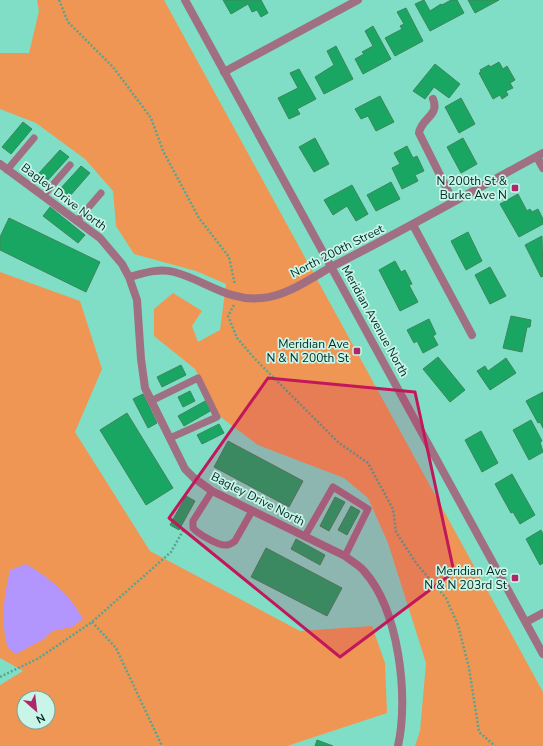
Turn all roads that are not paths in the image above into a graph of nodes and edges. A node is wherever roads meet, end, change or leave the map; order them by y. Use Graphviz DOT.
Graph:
graph roads {
  1 [pos="185,0"];
  2 [pos="358,0"];
  3 [pos="224,72"];
  4 [pos="433,99"];
  5 [pos="34,138"];
  6 [pos="540,155"];
  7 [pos="0,164"];
  8 [pos="70,165"];
  9 [pos="543,168"];
  10 [pos="8,170"];
  11 [pos="101,193"];
  12 [pos="43,196"];
  13 [pos="453,201"];
  14 [pos="76,221"];
  15 [pos="414,226"];
  16 [pos="331,267"];
  17 [pos="129,277"];
  18 [pos="472,335"];
  19 [pos="151,401"];
  20 [pos="170,438"];
  21 [pos="212,491"];
  22 [pos="252,511"];
  23 [pos="305,536"];
  24 [pos="345,556"];
  25 [pos="543,613"];
  26 [pos="526,622"];
  27 [pos="543,654"];
  28 [pos="398,746"];
  1 -- 3 [label="street, Meridian Avenue North"];
  2 -- 3 [label="street"];
  3 -- 16 [label="street, Meridian Avenue North"];
  4 -- 13 [label="street"];
  5 -- 10 [label="lane"];
  6 -- 9 [label="street"];
  6 -- 13 [label="street, North 200th Street"];
  7 -- 10 [label="street, Bagley Drive North"];
  8 -- 12 [label="lane"];
  10 -- 12 [label="street, Bagley Drive North"];
  11 -- 14 [label="lane"];
  12 -- 14 [label="street, Bagley Drive North"];
  13 -- 15 [label="street, North 200th Street"];
  14 -- 17 [label="street, Bagley Drive North"];
  15 -- 16 [label="street, North 200th Street"];
  15 -- 18 [label="street"];
  16 -- 17 [label="street, North 200th Street"];
  16 -- 26 [label="street, Meridian Avenue North"];
  17 -- 19 [label="street, Bagley Drive North"];
  19 -- 20 [label="street, Bagley Drive North"];
  19 -- 20 [label="lane"];
  20 -- 21 [label="street, Bagley Drive North"];
  21 -- 22 [label="street, Bagley Drive North"];
  21 -- 22 [label="lane"];
  22 -- 23 [label="street, Bagley Drive North"];
  23 -- 24 [label="street, Bagley Drive North"];
  23 -- 24 [label="lane"];
  24 -- 28 [label="street, Bagley Drive North"];
  25 -- 26 [label="street"];
  26 -- 27 [label="street, Meridian Avenue North"];
}
